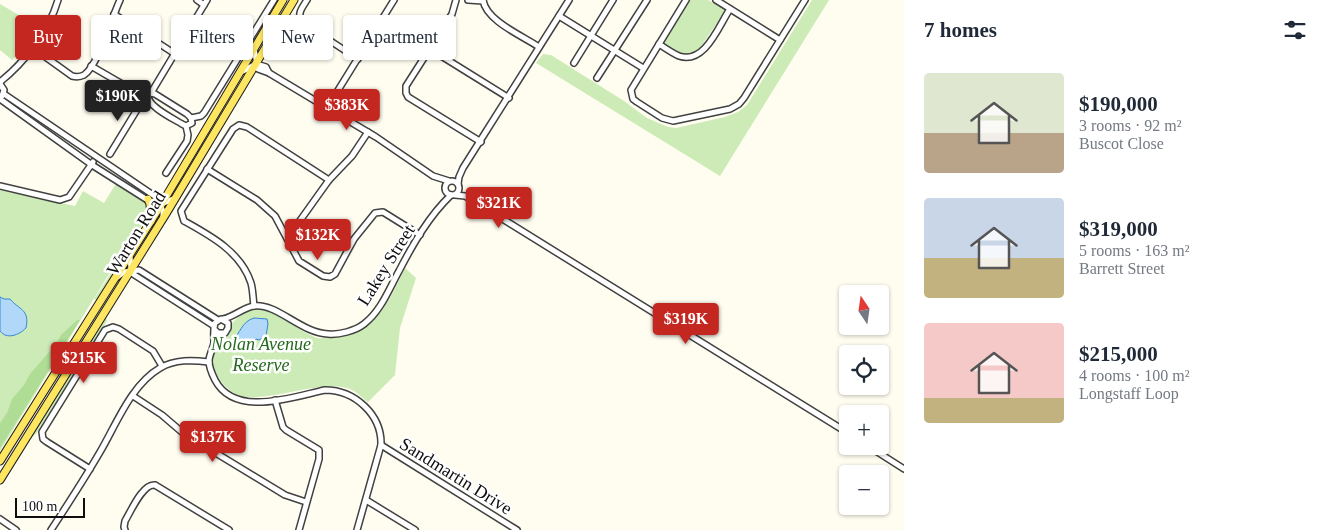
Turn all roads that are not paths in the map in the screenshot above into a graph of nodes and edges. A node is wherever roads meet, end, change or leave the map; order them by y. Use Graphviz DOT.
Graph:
graph roads {
  1 [pos="58,0"];
  2 [pos="120,0"];
  3 [pos="196,0"];
  4 [pos="274,0"];
  5 [pos="283,0"];
  6 [pos="294,0"];
  7 [pos="307,0"];
  8 [pos="394,0"];
  9 [pos="456,0"];
  10 [pos="468,0"];
  11 [pos="483,0"];
  12 [pos="569,0"];
  13 [pos="613,0"];
  14 [pos="647,0"];
  15 [pos="686,0"];
  16 [pos="716,0"];
  17 [pos="805,0"];
  18 [pos="205,2"];
  19 [pos="730,9"];
  20 [pos="114,14"];
  21 [pos="52,15"];
  22 [pos="197,15"];
  23 [pos="385,15"];
  24 [pos="451,15"];
  25 [pos="559,16"];
  26 [pos="591,36"];
  27 [pos="780,40"];
  28 [pos="659,44"];
  29 [pos="539,47"];
  30 [pos="254,49"];
  31 [pos="343,49"];
  32 [pos="615,51"];
  33 [pos="171,52"];
  34 [pos="171,59"];
  35 [pos="22,60"];
  36 [pos="51,60"];
  37 [pos="357,60"];
  38 [pos="423,60"];
  39 [pos="448,60"];
  40 [pos="574,63"];
  41 [pos="256,64"];
  42 [pos="91,66"];
  43 [pos="643,68"];
  44 [pos="239,74"];
  45 [pos="598,78"];
  46 [pos="1,85"];
  47 [pos="149,94"];
  48 [pos="141,95"];
  49 [pos="1,97"];
  50 [pos="509,98"];
  51 [pos="327,108"];
  52 [pos="191,118"];
  53 [pos="186,126"];
  54 [pos="368,132"];
  55 [pos="480,142"];
  56 [pos="110,154"];
  57 [pos="96,157"];
  58 [pos="92,165"];
  59 [pos="463,168"];
  60 [pos="207,169"];
  61 [pos="166,173"];
  62 [pos="433,176"];
  63 [pos="329,180"];
  64 [pos="450,181"];
  65 [pos="0,186"];
  66 [pos="459,187"];
  67 [pos="445,189"];
  68 [pos="453,195"];
  69 [pos="176,198"];
  70 [pos="148,200"];
  71 [pos="472,200"];
  72 [pos="442,204"];
  73 [pos="161,205"];
  74 [pos="163,218"];
  75 [pos="150,221"];
  76 [pos="285,232"];
  77 [pos="420,235"];
  78 [pos="131,252"];
  79 [pos="131,270"];
  80 [pos="112,282"];
  81 [pos="254,306"];
  82 [pos="235,315"];
  83 [pos="221,320"];
  84 [pos="229,327"];
  85 [pos="214,328"];
  86 [pos="223,334"];
  87 [pos="214,345"];
  88 [pos="209,362"];
  89 [pos="162,366"];
  90 [pos="133,396"];
  91 [pos="275,400"];
  92 [pos="839,428"];
  93 [pos="381,445"];
  94 [pos="883,455"];
  95 [pos="0,461"];
  96 [pos="904,468"];
  97 [pos="90,469"];
  98 [pos="0,480"];
  99 [pos="366,500"];
  100 [pos="306,502"];
  101 [pos="0,519"];
  102 [pos="16,530"];
  103 [pos="51,530"];
  104 [pos="125,530"];
  105 [pos="229,530"];
  106 [pos="299,530"];
  107 [pos="357,530"];
  108 [pos="415,530"];
  109 [pos="517,530"];
  1 -- 21 [label="street"];
  2 -- 20 [label="street"];
  3 -- 18 [label="street"];
  4 -- 52 [label="street"];
  5 -- 30 [label="main road, Warton Road"];
  6 -- 41 [label="main road, Warton Road"];
  7 -- 31 [label="street"];
  8 -- 23 [label="street"];
  9 -- 24 [label="street"];
  10 -- 11 [label="street"];
  11 -- 29 [label="street"];
  12 -- 25 [label="street, Lakey Street"];
  13 -- 26 [label="street"];
  14 -- 32 [label="street"];
  15 -- 28 [label="street"];
  16 -- 19 [label="street"];
  17 -- 27 [label="street"];
  18 -- 22 [label="street"];
  19 -- 27 [label="street"];
  19 -- 28 [label="street"];
  20 -- 33 [label="street"];
  20 -- 42 [label="street"];
  25 -- 26 [label="street"];
  25 -- 29 [label="street, Lakey Street"];
  26 -- 32 [label="street"];
  26 -- 40 [label="street"];
  27 -- 43 [label="street"];
  28 -- 43 [label="street"];
  29 -- 50 [label="street, Lakey Street"];
  30 -- 41 [label="street"];
  30 -- 44 [label="main road, Warton Road"];
  32 -- 43 [label="street"];
  32 -- 45 [label="street"];
  34 -- 47 [label="street"];
  35 -- 46 [label="street"];
  36 -- 42 [label="street"];
  37 -- 51 [label="street"];
  38 -- 55 [label="street"];
  39 -- 50 [label="street"];
  41 -- 44 [label="street"];
  41 -- 51 [label="street"];
  41 -- 69 [label="main road, Warton Road"];
  42 -- 48 [label="street"];
  44 -- 73 [label="main road, Warton Road"];
  46 -- 49 [label="street"];
  47 -- 48 [label="street"];
  47 -- 52 [label="street"];
  47 -- 53 [label="street"];
  48 -- 56 [label="street"];
  49 -- 57 [label="street"];
  49 -- 58 [label="street"];
  50 -- 55 [label="street, Lakey Street"];
  51 -- 54 [label="street"];
  52 -- 53 [label="street"];
  53 -- 61 [label="street"];
  54 -- 62 [label="street"];
  54 -- 63 [label="street"];
  55 -- 59 [label="street, Lakey Street"];
  57 -- 58 [label="street"];
  57 -- 73 [label="street"];
  58 -- 65 [label="street"];
  58 -- 70 [label="street"];
  59 -- 64 [label="street, Lakey Street"];
  59 -- 66 [label="street, Lakey Street"];
  60 -- 63 [label="street"];
  60 -- 76 [label="street"];
  60 -- 81 [label="street"];
  62 -- 64 [label="street"];
  62 -- 67 [label="street"];
  63 -- 76 [label="street"];
  64 -- 66 [label="street"];
  64 -- 67 [label="street, Lakey Street"];
  66 -- 68 [label="street, Lakey Street"];
  66 -- 71 [label="street"];
  67 -- 68 [label="street"];
  67 -- 72 [label="street, Lakey Street"];
  68 -- 71 [label="street"];
  68 -- 72 [label="street, Lakey Street"];
  69 -- 73 [label="street"];
  69 -- 74 [label="main road, Warton Road"];
  70 -- 73 [label="street"];
  70 -- 75 [label="main road"];
  71 -- 92 [label="street"];
  72 -- 77 [label="street, Lakey Street"];
  73 -- 74 [label="street"];
  73 -- 75 [label="main road, Warton Road"];
  74 -- 79 [label="main road, Warton Road"];
  75 -- 78 [label="main road, Warton Road"];
  76 -- 77 [label="street"];
  77 -- 81 [label="street, Lakey Street"];
  78 -- 79 [label="street"];
  78 -- 80 [label="main road, Warton Road"];
  79 -- 80 [label="street"];
  79 -- 83 [label="street"];
  79 -- 85 [label="street"];
  79 -- 98 [label="main road, Warton Road"];
  80 -- 95 [label="main road, Warton Road"];
  81 -- 82 [label="street"];
  82 -- 83 [label="street"];
  82 -- 84 [label="street"];
  83 -- 84 [label="street"];
  83 -- 85 [label="street"];
  84 -- 86 [label="street"];
  85 -- 86 [label="street"];
  85 -- 87 [label="street"];
  86 -- 87 [label="street"];
  87 -- 88 [label="street"];
  88 -- 89 [label="street"];
  88 -- 91 [label="street"];
  89 -- 90 [label="street"];
  89 -- 97 [label="street"];
  90 -- 97 [label="street"];
  90 -- 100 [label="street"];
  91 -- 93 [label="street"];
  91 -- 100 [label="street"];
  93 -- 99 [label="street"];
  93 -- 109 [label="street, Sandmartin Drive"];
  94 -- 96 [label="street"];
  97 -- 103 [label="street"];
  99 -- 107 [label="street"];
  99 -- 108 [label="street"];
  100 -- 106 [label="street"];
  101 -- 102 [label="street"];
  104 -- 105 [label="street"];
}
